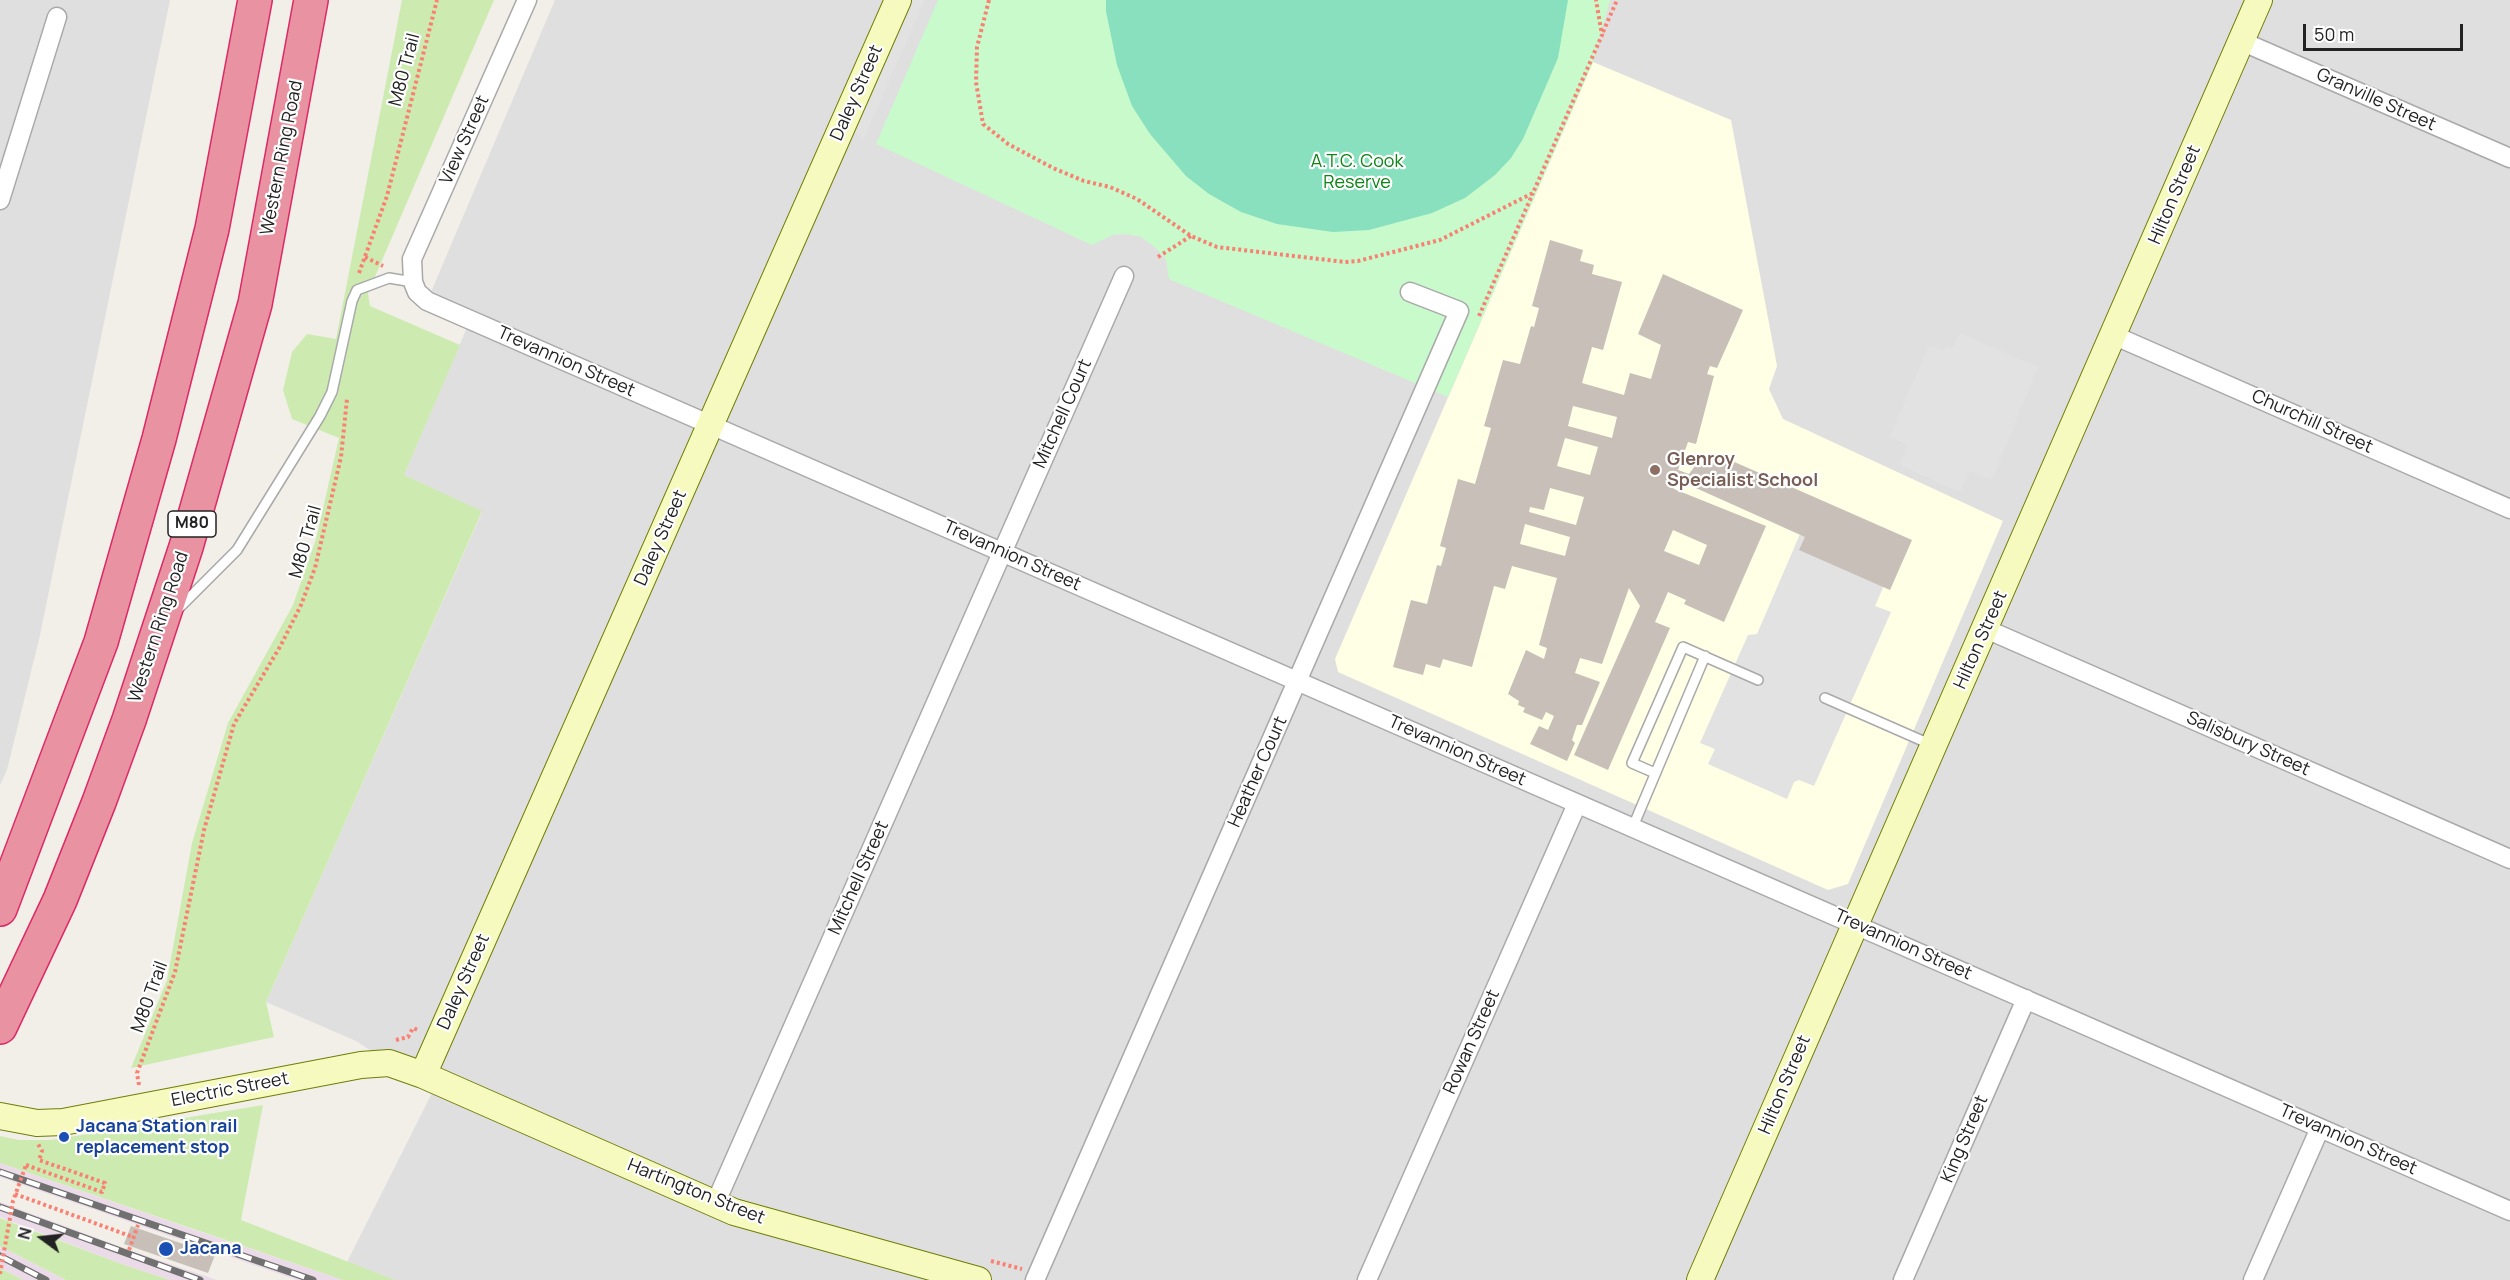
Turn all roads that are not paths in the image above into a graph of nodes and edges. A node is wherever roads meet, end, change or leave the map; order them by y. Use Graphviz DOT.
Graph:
graph roads {
  1 [pos="255,0"];
  2 [pos="311,0"];
  3 [pos="527,0"];
  4 [pos="898,0"];
  5 [pos="2259,0"];
  6 [pos="57,17"];
  7 [pos="2241,41"];
  8 [pos="2510,158"];
  9 [pos="0,200"];
  10 [pos="1124,276"];
  11 [pos="412,282"];
  12 [pos="1410,292"];
  13 [pos="2114,335"];
  14 [pos="711,426"];
  15 [pos="2510,509"];
  16 [pos="1002,552"];
  17 [pos="160,628"];
  18 [pos="1986,629"];
  19 [pos="1706,656"];
  20 [pos="1758,680"];
  21 [pos="1297,681"];
  22 [pos="1825,698"];
  23 [pos="1934,746"];
  24 [pos="1655,773"];
  25 [pos="1576,804"];
  26 [pos="1632,828"];
  27 [pos="2510,859"];
  28 [pos="0,909"];
  29 [pos="1855,925"];
  30 [pos="2026,999"];
  31 [pos="0,1027"];
  32 [pos="423,1075"];
  33 [pos="0,1116"];
  34 [pos="2320,1128"];
  35 [pos="716,1204"];
  36 [pos="2510,1211"];
  37 [pos="981,1269"];
  38 [pos="1037,1277"];
  39 [pos="1368,1280"];
  40 [pos="1700,1280"];
  41 [pos="1904,1280"];
  42 [pos="2253,1280"];
  1 -- 28 [label="highway"];
  2 -- 17 [label="highway, Western Ring Road / M80"];
  3 -- 11 [label="street, View Street"];
  4 -- 14 [label="street, Daley Street"];
  5 -- 7 [label="street, Hilton Street"];
  6 -- 9 [label="street"];
  7 -- 8 [label="street, Granville Street"];
  7 -- 13 [label="street, Hilton Street"];
  10 -- 16 [label="street, Mitchell Court"];
  11 -- 14 [label="street, Trevannion Street"];
  11 -- 17 [label="lane"];
  12 -- 21 [label="street, Heather Court"];
  13 -- 15 [label="street, Churchill Street"];
  13 -- 18 [label="street, Hilton Street"];
  14 -- 16 [label="street, Trevannion Street"];
  14 -- 32 [label="street, Daley Street"];
  16 -- 21 [label="street, Trevannion Street"];
  16 -- 35 [label="street, Mitchell Street"];
  17 -- 31 [label="highway, Western Ring Road / M80"];
  18 -- 23 [label="street, Hilton Street"];
  18 -- 27 [label="street, Salisbury Street"];
  19 -- 20 [label="lane"];
  19 -- 24 [label="lane"];
  19 -- 24 [label="lane"];
  21 -- 25 [label="street, Trevannion Street"];
  21 -- 38 [label="street, Heather Court"];
  22 -- 23 [label="lane"];
  23 -- 29 [label="street, Hilton Street"];
  24 -- 26 [label="lane"];
  25 -- 26 [label="street, Trevannion Street"];
  25 -- 39 [label="street, Rowan Street"];
  26 -- 29 [label="street, Trevannion Street"];
  29 -- 30 [label="street, Trevannion Street"];
  29 -- 40 [label="street, Hilton Street"];
  30 -- 34 [label="street, Trevannion Street"];
  30 -- 41 [label="street, King Street"];
  32 -- 33 [label="street, Electric Street"];
  32 -- 35 [label="street, Hartington Street"];
  34 -- 36 [label="street, Trevannion Street"];
  34 -- 42 [label="street"];
  35 -- 37 [label="street, Hartington Street"];
}
